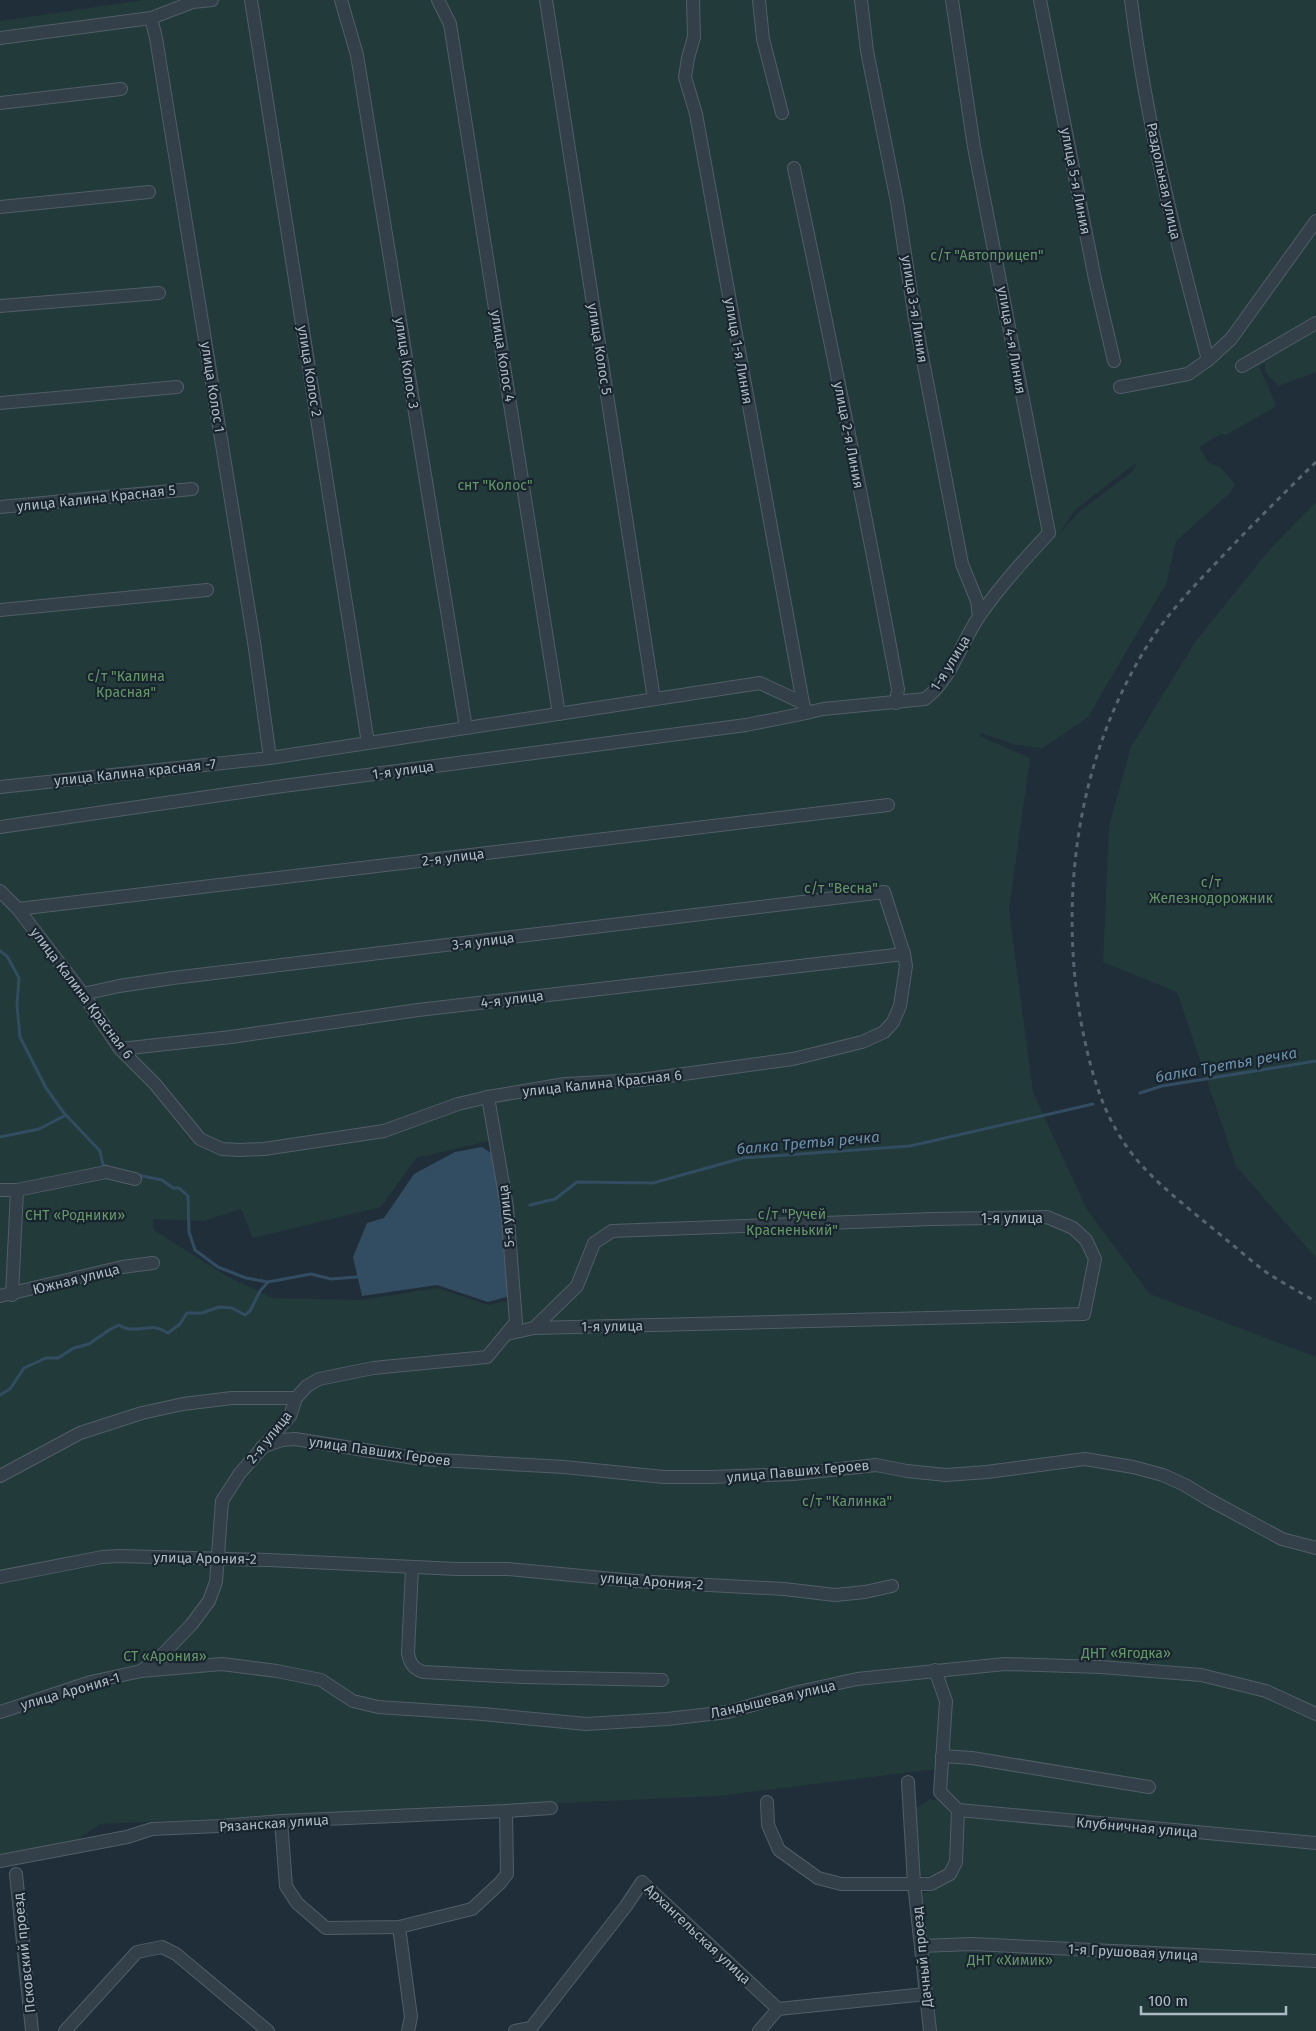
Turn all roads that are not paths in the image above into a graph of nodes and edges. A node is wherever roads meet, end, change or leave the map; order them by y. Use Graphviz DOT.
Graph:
graph roads {
  1 [pos="212,0"];
  2 [pos="251,0"];
  3 [pos="341,0"];
  4 [pos="438,0"];
  5 [pos="546,0"];
  6 [pos="693,0"];
  7 [pos="759,0"];
  8 [pos="861,0"];
  9 [pos="952,0"];
  10 [pos="1040,0"];
  11 [pos="1131,0"];
  12 [pos="151,18"];
  13 [pos="0,38"];
  14 [pos="121,89"];
  15 [pos="0,104"];
  16 [pos="782,113"];
  17 [pos="794,168"];
  18 [pos="149,192"];
  19 [pos="0,208"];
  20 [pos="1316,221"];
  21 [pos="159,293"];
  22 [pos="0,306"];
  23 [pos="1316,323"];
  24 [pos="1208,360"];
  25 [pos="1114,361"];
  26 [pos="1242,366"];
  27 [pos="1120,387"];
  28 [pos="177,388"];
  29 [pos="0,403"];
  30 [pos="192,488"];
  31 [pos="0,507"];
  32 [pos="1049,533"];
  33 [pos="208,590"];
  34 [pos="0,610"];
  35 [pos="979,616"];
  36 [pos="654,699"];
  37 [pos="896,703"];
  38 [pos="805,708"];
  39 [pos="559,714"];
  40 [pos="466,728"];
  41 [pos="368,743"];
  42 [pos="270,758"];
  43 [pos="0,787"];
  44 [pos="888,805"];
  45 [pos="0,828"];
  46 [pos="0,891"];
  47 [pos="18,909"];
  48 [pos="904,954"];
  49 [pos="83,994"];
  50 [pos="120,1049"];
  51 [pos="488,1097"];
  52 [pos="135,1179"];
  53 [pos="0,1190"];
  54 [pos="17,1190"];
  55 [pos="152,1263"];
  56 [pos="6,1295"];
  57 [pos="534,1328"];
  58 [pos="507,1334"];
  59 [pos="296,1398"];
  60 [pos="262,1447"];
  61 [pos="0,1476"];
  62 [pos="1316,1548"];
  63 [pos="219,1559"];
  64 [pos="412,1568"];
  65 [pos="0,1577"];
  66 [pos="892,1586"];
  67 [pos="935,1670"];
  68 [pos="141,1671"];
  69 [pos="662,1680"];
  70 [pos="0,1712"];
  71 [pos="1316,1714"];
  72 [pos="942,1756"];
  73 [pos="908,1782"];
  74 [pos="1149,1786"];
  75 [pos="767,1802"];
  76 [pos="552,1808"];
  77 [pos="958,1810"];
  78 [pos="506,1811"];
  79 [pos="280,1821"];
  80 [pos="1316,1844"];
  81 [pos="0,1861"];
  82 [pos="16,1874"];
  83 [pos="914,1883"];
  84 [pos="399,1927"];
  85 [pos="921,1946"];
  86 [pos="1316,1961"];
  87 [pos="926,1994"];
  88 [pos="778,2009"];
  89 [pos="534,2029"];
  90 [pos="32,2031"];
  91 [pos="65,2031"];
  92 [pos="268,2031"];
  93 [pos="408,2031"];
  94 [pos="516,2031"];
  95 [pos="760,2031"];
  96 [pos="930,2031"];
  1 -- 12 [label="street"];
  2 -- 41 [label="street, улица Колос 2"];
  3 -- 40 [label="street, улица Колос 3"];
  4 -- 39 [label="street, улица Колос 4"];
  5 -- 36 [label="street, улица Колос 5"];
  6 -- 38 [label="street, улица 1-я Линия"];
  7 -- 16 [label="street"];
  8 -- 35 [label="street, улица 3-я Линия"];
  9 -- 32 [label="street, улица 4-я Линия"];
  10 -- 25 [label="street, улица 5-я Линия"];
  11 -- 24 [label="street, Раздольная улица"];
  12 -- 13 [label="street"];
  12 -- 42 [label="street, улица Колос 1"];
  14 -- 15 [label="street"];
  17 -- 37 [label="street, улица 2-я Линия"];
  18 -- 19 [label="street"];
  20 -- 24 [label="street"];
  21 -- 22 [label="street"];
  23 -- 26 [label="street"];
  24 -- 27 [label="street"];
  28 -- 29 [label="street"];
  30 -- 31 [label="street, улица Калина Красная 5"];
  32 -- 35 [label="street, 1-я улица"];
  33 -- 34 [label="street"];
  35 -- 37 [label="street, 1-я улица"];
  36 -- 38 [label="street"];
  36 -- 39 [label="street"];
  37 -- 38 [label="street, 1-я улица"];
  38 -- 45 [label="street, 1-я улица"];
  39 -- 40 [label="street"];
  40 -- 41 [label="street"];
  41 -- 42 [label="street"];
  42 -- 43 [label="street, улица Калина красная -7"];
  44 -- 47 [label="street, 2-я улица"];
  46 -- 47 [label="street, улица Калина Красная 6"];
  47 -- 49 [label="street, улица Калина Красная 6"];
  48 -- 49 [label="street, 3-я улица"];
  48 -- 50 [label="street, 4-я улица"];
  48 -- 51 [label="street, улица Калина Красная 6"];
  49 -- 50 [label="street, улица Калина Красная 6"];
  50 -- 51 [label="street, улица Калина Красная 6"];
  51 -- 58 [label="street, 5-я улица"];
  52 -- 54 [label="street"];
  53 -- 54 [label="street"];
  54 -- 56 [label="street"];
  55 -- 56 [label="street, Южная улица"];
  57 -- 57 [label="street, 1-я улица"];
  57 -- 58 [label="street, 1-я улица"];
  58 -- 59 [label="street, 2-я улица"];
  59 -- 60 [label="street, 2-я улица"];
  59 -- 61 [label="street"];
  60 -- 62 [label="street, улица Павших Героев"];
  60 -- 63 [label="street, 2-я улица"];
  63 -- 64 [label="street, улица Арония-2"];
  63 -- 65 [label="street, улица Арония-2"];
  63 -- 68 [label="street, 2-я улица"];
  64 -- 66 [label="street, улица Арония-2"];
  64 -- 69 [label="street"];
  67 -- 68 [label="street, Ландышевая улица"];
  67 -- 71 [label="street, Ландышевая улица"];
  67 -- 72 [label="street"];
  68 -- 70 [label="street, улица Арония-1"];
  72 -- 74 [label="street"];
  72 -- 77 [label="street"];
  73 -- 83 [label="street, Дачный проезд"];
  75 -- 83 [label="street"];
  76 -- 78 [label="street, Рязанская улица"];
  77 -- 80 [label="street, Клубничная улица"];
  77 -- 83 [label="street"];
  78 -- 79 [label="street, Рязанская улица"];
  78 -- 84 [label="street"];
  79 -- 81 [label="street, Рязанская улица"];
  79 -- 84 [label="street"];
  82 -- 90 [label="street, Псковский проезд"];
  83 -- 85 [label="street, Дачный проезд"];
  84 -- 93 [label="street"];
  85 -- 86 [label="street, 1-я Грушовая улица"];
  85 -- 87 [label="street, Дачный проезд"];
  87 -- 88 [label="street"];
  87 -- 96 [label="street, Дачный проезд"];
  88 -- 89 [label="street, Архангельская улица"];
  88 -- 95 [label="street"];
  89 -- 94 [label="street, Архангельская улица"];
  91 -- 92 [label="street"];
}
